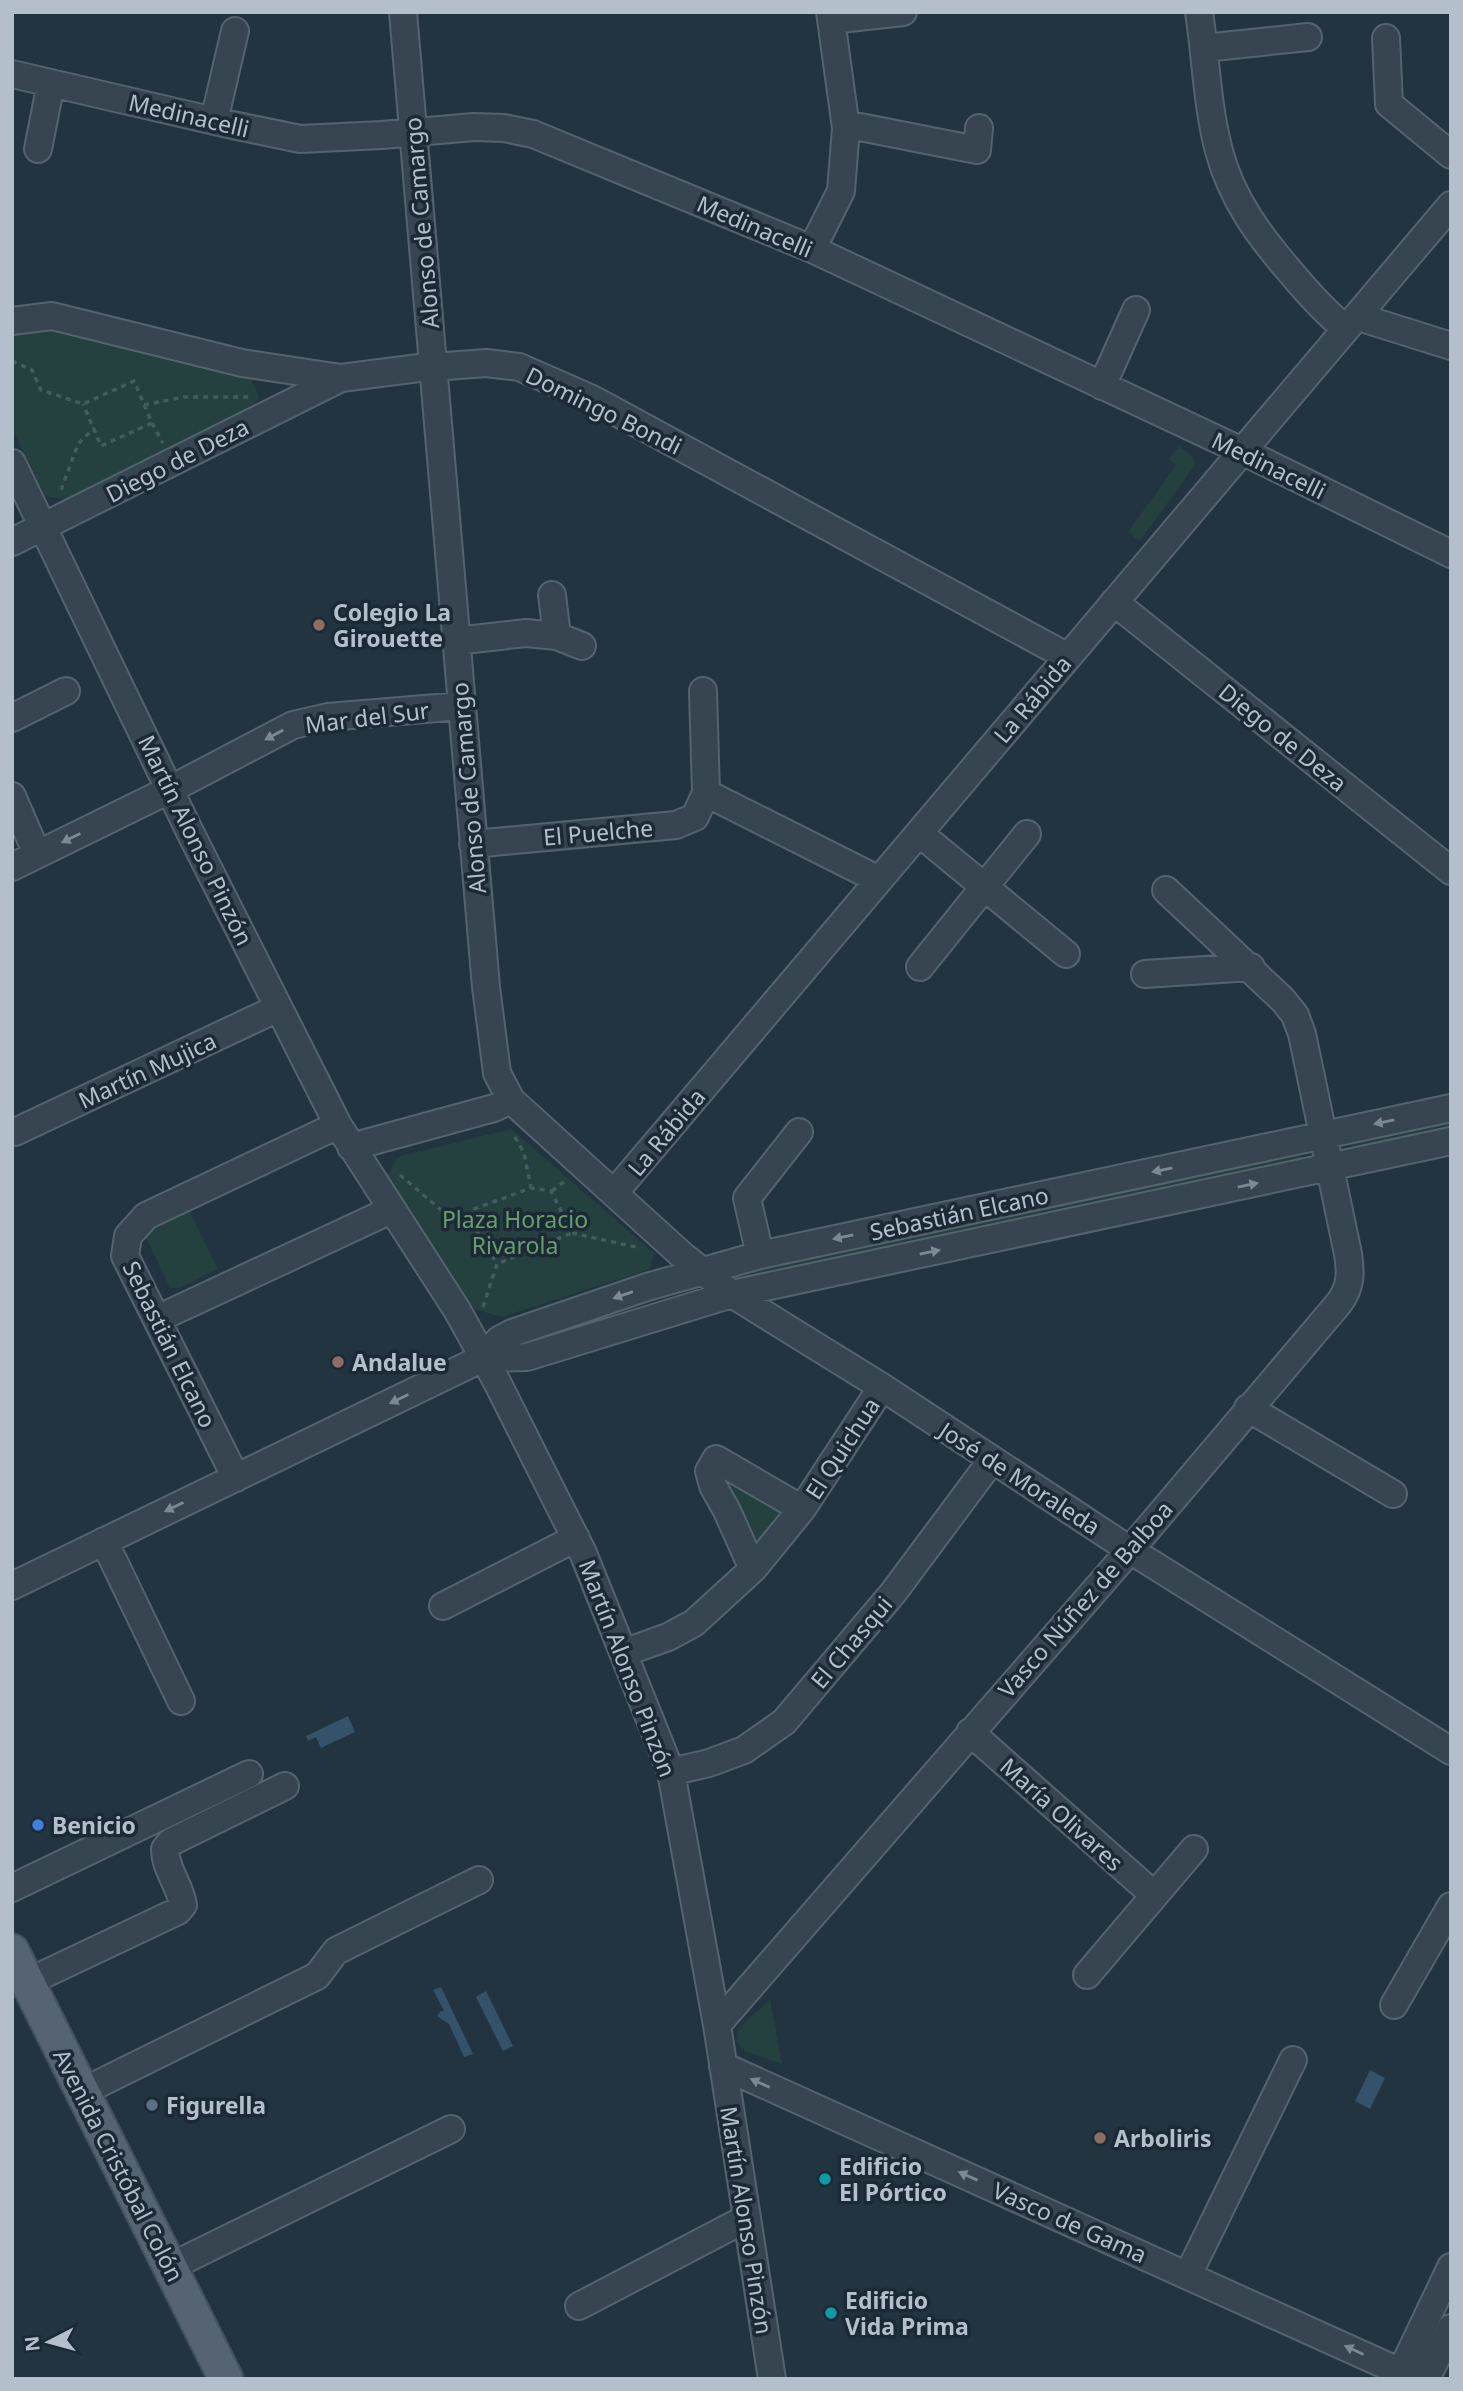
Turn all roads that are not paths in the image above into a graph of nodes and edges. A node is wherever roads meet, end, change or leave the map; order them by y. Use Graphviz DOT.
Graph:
graph roads {
  1 [pos="403,12"];
  2 [pos="903,12"];
  3 [pos="1199,12"];
  4 [pos="830,16"];
  5 [pos="235,31"];
  6 [pos="1308,37"];
  7 [pos="1386,38"];
  8 [pos="1205,48"];
  9 [pos="12,75"];
  10 [pos="51,83"];
  11 [pos="214,121"];
  12 [pos="846,128"];
  13 [pos="979,128"];
  14 [pos="413,133"];
  15 [pos="38,149"];
  16 [pos="1451,155"];
  17 [pos="1451,205"];
  18 [pos="812,249"];
  19 [pos="1136,310"];
  20 [pos="12,321"];
  21 [pos="1353,321"];
  22 [pos="1451,346"];
  23 [pos="433,367"];
  24 [pos="341,378"];
  25 [pos="1102,386"];
  26 [pos="1242,451"];
  27 [pos="12,463"];
  28 [pos="45,527"];
  29 [pos="12,542"];
  30 [pos="1451,554"];
  31 [pos="552,595"];
  32 [pos="1114,602"];
  33 [pos="557,636"];
  34 [pos="455,641"];
  35 [pos="582,646"];
  36 [pos="1068,657"];
  37 [pos="66,691"];
  38 [pos="703,691"];
  39 [pos="461,706"];
  40 [pos="12,718"];
  41 [pos="170,789"];
  42 [pos="706,793"];
  43 [pos="12,796"];
  44 [pos="919,833"];
  45 [pos="1027,834"];
  46 [pos="473,844"];
  47 [pos="37,854"];
  48 [pos="12,867"];
  49 [pos="1451,872"];
  50 [pos="879,880"];
  51 [pos="985,887"];
  52 [pos="1166,890"];
  53 [pos="1066,954"];
  54 [pos="920,967"];
  55 [pos="1251,967"];
  56 [pos="1146,974"];
  57 [pos="278,1008"];
  58 [pos="512,1100"];
  59 [pos="1451,1108"];
  60 [pos="15,1132"];
  61 [pos="799,1132"];
  62 [pos="345,1136"];
  63 [pos="1323,1136"];
  64 [pos="1451,1141"];
  65 [pos="1330,1168"];
  66 [pos="614,1193"];
  67 [pos="391,1210"];
  68 [pos="760,1255"];
  69 [pos="701,1270"];
  70 [pos="732,1294"];
  71 [pos="157,1319"];
  72 [pos="483,1358"];
  73 [pos="882,1387"];
  74 [pos="1248,1408"];
  75 [pos="992,1461"];
  76 [pos="236,1478"];
  77 [pos="1393,1494"];
  78 [pos="802,1509"];
  79 [pos="576,1538"];
  80 [pos="104,1541"];
  81 [pos="1130,1550"];
  82 [pos="753,1569"];
  83 [pos="12,1586"];
  84 [pos="443,1606"];
  85 [pos="623,1653"];
  86 [pos="181,1701"];
  87 [pos="970,1732"];
  88 [pos="1451,1751"];
  89 [pos="671,1772"];
  90 [pos="248,1774"];
  91 [pos="285,1786"];
  92 [pos="1194,1849"];
  93 [pos="479,1880"];
  94 [pos="12,1888"];
  95 [pos="1154,1895"];
  96 [pos="1451,1906"];
  97 [pos="12,1951"];
  98 [pos="1087,1975"];
  99 [pos="28,1982"];
  100 [pos="1394,2005"];
  101 [pos="717,2025"];
  102 [pos="1293,2060"];
  103 [pos="723,2066"];
  104 [pos="82,2092"];
  105 [pos="451,2129"];
  106 [pos="747,2218"];
  107 [pos="170,2267"];
  108 [pos="1451,2267"];
  109 [pos="1188,2275"];
  110 [pos="579,2306"];
  111 [pos="1451,2328"];
  112 [pos="1411,2377"];
  113 [pos="226,2379"];
  114 [pos="772,2379"];
  1 -- 14 [label="street, Alonso de Camargo"];
  2 -- 4 [label="street"];
  3 -- 8 [label="street"];
  4 -- 12 [label="street"];
  5 -- 11 [label="street"];
  6 -- 8 [label="street"];
  7 -- 16 [label="street"];
  8 -- 21 [label="street"];
  9 -- 10 [label="street, Medinacelli"];
  10 -- 11 [label="street, Medinacelli"];
  10 -- 15 [label="street"];
  11 -- 14 [label="street, Medinacelli"];
  12 -- 13 [label="street"];
  12 -- 18 [label="street"];
  14 -- 18 [label="street, Medinacelli"];
  14 -- 23 [label="street, Alonso de Camargo"];
  17 -- 21 [label="street, La Rábida"];
  18 -- 25 [label="street, Medinacelli"];
  19 -- 25 [label="street"];
  20 -- 24 [label="street, Domingo Bondi"];
  21 -- 22 [label="street"];
  21 -- 26 [label="street, La Rábida"];
  23 -- 24 [label="street, Domingo Bondi"];
  23 -- 34 [label="street, Alonso de Camargo"];
  23 -- 36 [label="street, Domingo Bondi"];
  24 -- 28 [label="street, Diego de Deza"];
  25 -- 26 [label="street, Medinacelli"];
  26 -- 30 [label="street, Medinacelli"];
  26 -- 32 [label="street, La Rábida"];
  27 -- 28 [label="street, Martín Alonso Pinzón"];
  28 -- 29 [label="street, Diego de Deza"];
  28 -- 41 [label="street, Martín Alonso Pinzón"];
  31 -- 33 [label="street"];
  32 -- 36 [label="street, La Rábida"];
  32 -- 49 [label="street, Diego de Deza"];
  33 -- 34 [label="street"];
  33 -- 35 [label="street"];
  34 -- 39 [label="street, Alonso de Camargo"];
  36 -- 44 [label="street, La Rábida"];
  37 -- 40 [label="street"];
  38 -- 42 [label="street"];
  39 -- 41 [label="street, Mar del Sur, one-way"];
  39 -- 46 [label="street, Alonso de Camargo"];
  41 -- 47 [label="street, Mar del Sur, one-way"];
  41 -- 57 [label="street, Martín Alonso Pinzón"];
  42 -- 46 [label="street, El Puelche"];
  42 -- 50 [label="street"];
  43 -- 47 [label="street"];
  44 -- 50 [label="street, La Rábida"];
  44 -- 51 [label="street"];
  45 -- 51 [label="street"];
  46 -- 58 [label="street, Alonso de Camargo"];
  47 -- 48 [label="street, Mar del Sur"];
  50 -- 66 [label="street, La Rábida"];
  51 -- 53 [label="street"];
  51 -- 54 [label="street"];
  52 -- 55 [label="street, Vasco Núñez de Balboa"];
  55 -- 56 [label="street"];
  55 -- 63 [label="street, Vasco Núñez de Balboa"];
  57 -- 60 [label="street, Martín Mujica"];
  57 -- 62 [label="street, Martín Alonso Pinzón"];
  58 -- 62 [label="street"];
  58 -- 66 [label="street, Alonso de Camargo"];
  59 -- 63 [label="street, Sebastián Elcano, one-way"];
  61 -- 68 [label="street"];
  62 -- 67 [label="street, Martín Alonso Pinzón"];
  62 -- 71 [label="street, Sebastián Elcano"];
  63 -- 65 [label="street, Vasco Núñez de Balboa"];
  63 -- 68 [label="street, Sebastián Elcano, one-way"];
  64 -- 65 [label="street, Sebastián Elcano"];
  70 -- 65 [label="street, Sebastián Elcano, one-way"];
  65 -- 74 [label="street, Vasco Núñez de Balboa"];
  66 -- 69 [label="street, Alonso de Camargo"];
  67 -- 71 [label="street"];
  67 -- 72 [label="street, Martín Alonso Pinzón"];
  68 -- 69 [label="street, Sebastián Elcano"];
  69 -- 70 [label="street, Alonso de Camargo"];
  69 -- 72 [label="street, Sebastián Elcano, one-way"];
  70 -- 72 [label="street, Sebastián Elcano"];
  70 -- 73 [label="street, José de Moraleda"];
  71 -- 76 [label="street, Sebastián Elcano"];
  72 -- 76 [label="street, Sebastián Elcano, one-way"];
  72 -- 79 [label="street, Martín Alonso Pinzón"];
  73 -- 75 [label="street, José de Moraleda"];
  73 -- 78 [label="street, El Quichua"];
  74 -- 77 [label="street"];
  74 -- 81 [label="street, Vasco Núñez de Balboa"];
  75 -- 81 [label="street, José de Moraleda"];
  75 -- 89 [label="street, El Chasqui"];
  76 -- 80 [label="street, Sebastián Elcano, one-way"];
  78 -- 82 [label="street, El Quichua"];
  78 -- 82 [label="street, El Quichua"];
  79 -- 84 [label="street"];
  79 -- 85 [label="street, Martín Alonso Pinzón"];
  80 -- 83 [label="street, Sebastián Elcano"];
  80 -- 86 [label="street"];
  81 -- 87 [label="street, Vasco Núñez de Balboa"];
  81 -- 88 [label="street, José de Moraleda"];
  82 -- 85 [label="street, El Quichua"];
  85 -- 89 [label="street, Martín Alonso Pinzón"];
  87 -- 95 [label="street, María Olivares"];
  87 -- 101 [label="street, Vasco Núñez de Balboa"];
  89 -- 101 [label="street, Martín Alonso Pinzón"];
  90 -- 94 [label="street"];
  91 -- 99 [label="street"];
  92 -- 95 [label="street"];
  93 -- 104 [label="street"];
  95 -- 98 [label="street"];
  96 -- 100 [label="street"];
  97 -- 99 [label="main road, Avenida Cristóbal Colón"];
  99 -- 104 [label="main road, Avenida Cristóbal Colón"];
  101 -- 103 [label="street, Martín Alonso Pinzón"];
  102 -- 109 [label="street"];
  103 -- 106 [label="street, Martín Alonso Pinzón"];
  109 -- 103 [label="street, Vasco de Gama, one-way"];
  104 -- 107 [label="main road, Avenida Cristóbal Colón"];
  105 -- 107 [label="street"];
  106 -- 110 [label="street"];
  106 -- 114 [label="street, Martín Alonso Pinzón"];
  107 -- 113 [label="main road, Avenida Cristóbal Colón"];
  108 -- 112 [label="street"];
  112 -- 109 [label="street, Vasco de Gama, one-way"];
  111 -- 112 [label="street"];
}
